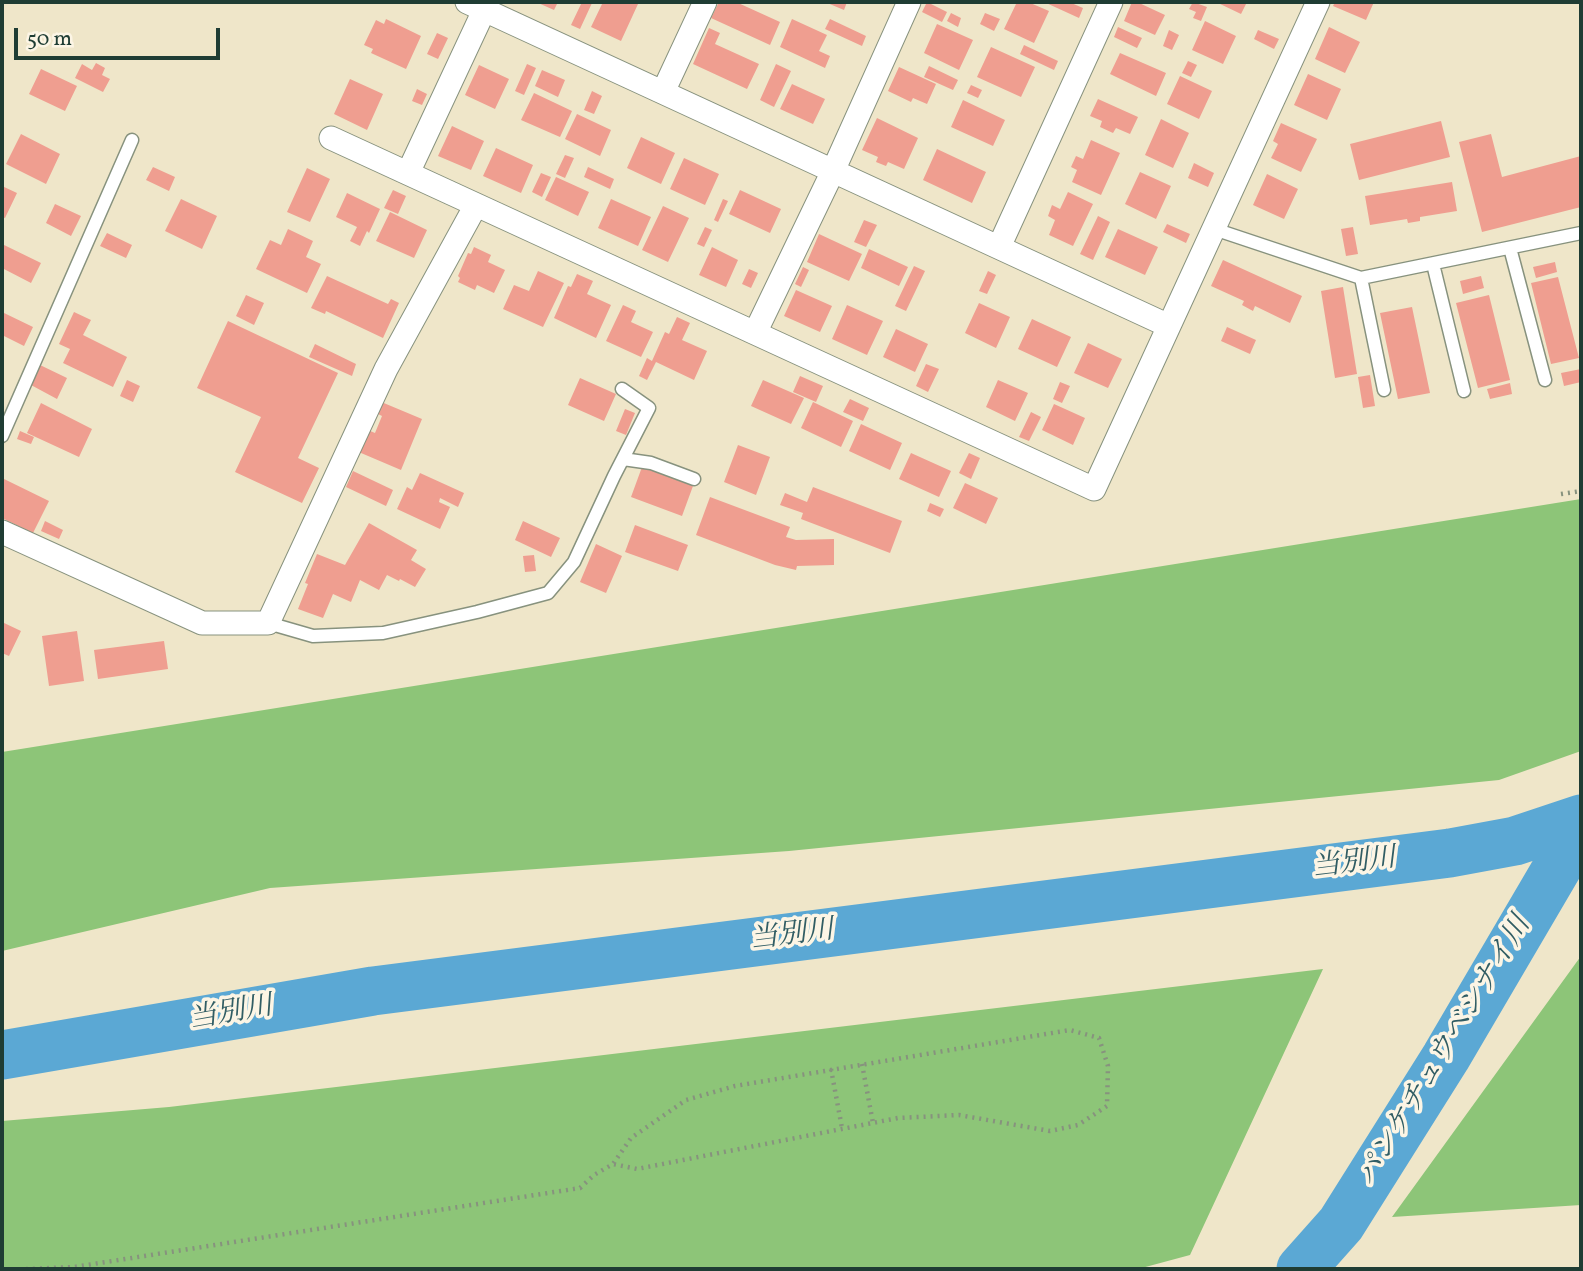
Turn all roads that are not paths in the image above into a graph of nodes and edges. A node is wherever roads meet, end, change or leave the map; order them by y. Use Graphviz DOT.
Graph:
graph roads {
  1 [pos="705,2"];
  2 [pos="909,2"];
  3 [pos="1111,2"];
  4 [pos="1318,2"];
  5 [pos="480,4"];
  6 [pos="663,92"];
  7 [pos="331,138"];
  8 [pos="132,140"];
  9 [pos="833,171"];
  10 [pos="408,173"];
  11 [pos="476,205"];
  12 [pos="1213,229"];
  13 [pos="1581,233"];
  14 [pos="999,247"];
  15 [pos="1510,248"];
  16 [pos="1433,264"];
  17 [pos="1361,278"];
  18 [pos="1169,326"];
  19 [pos="755,333"];
  20 [pos="1545,380"];
  21 [pos="622,389"];
  22 [pos="1384,390"];
  23 [pos="1464,391"];
  24 [pos="2,436"];
  25 [pos="623,458"];
  26 [pos="694,479"];
  27 [pos="2,531"];
  28 [pos="268,623"];
  1 -- 6 [label="street"];
  2 -- 9 [label="street"];
  3 -- 14 [label="street"];
  4 -- 12 [label="street"];
  5 -- 6 [label="street"];
  5 -- 10 [label="street"];
  6 -- 9 [label="street"];
  7 -- 10 [label="street"];
  8 -- 24 [label="lane"];
  9 -- 14 [label="street"];
  9 -- 19 [label="street"];
  10 -- 11 [label="street"];
  11 -- 19 [label="street"];
  11 -- 28 [label="street"];
  12 -- 17 [label="lane"];
  12 -- 18 [label="street"];
  13 -- 15 [label="lane"];
  14 -- 18 [label="street"];
  15 -- 16 [label="lane"];
  15 -- 20 [label="lane"];
  16 -- 17 [label="lane"];
  16 -- 23 [label="lane"];
  17 -- 22 [label="lane"];
  18 -- 19 [label="street"];
  21 -- 25 [label="lane"];
  25 -- 26 [label="lane"];
  25 -- 28 [label="lane"];
  27 -- 28 [label="street"];
}
